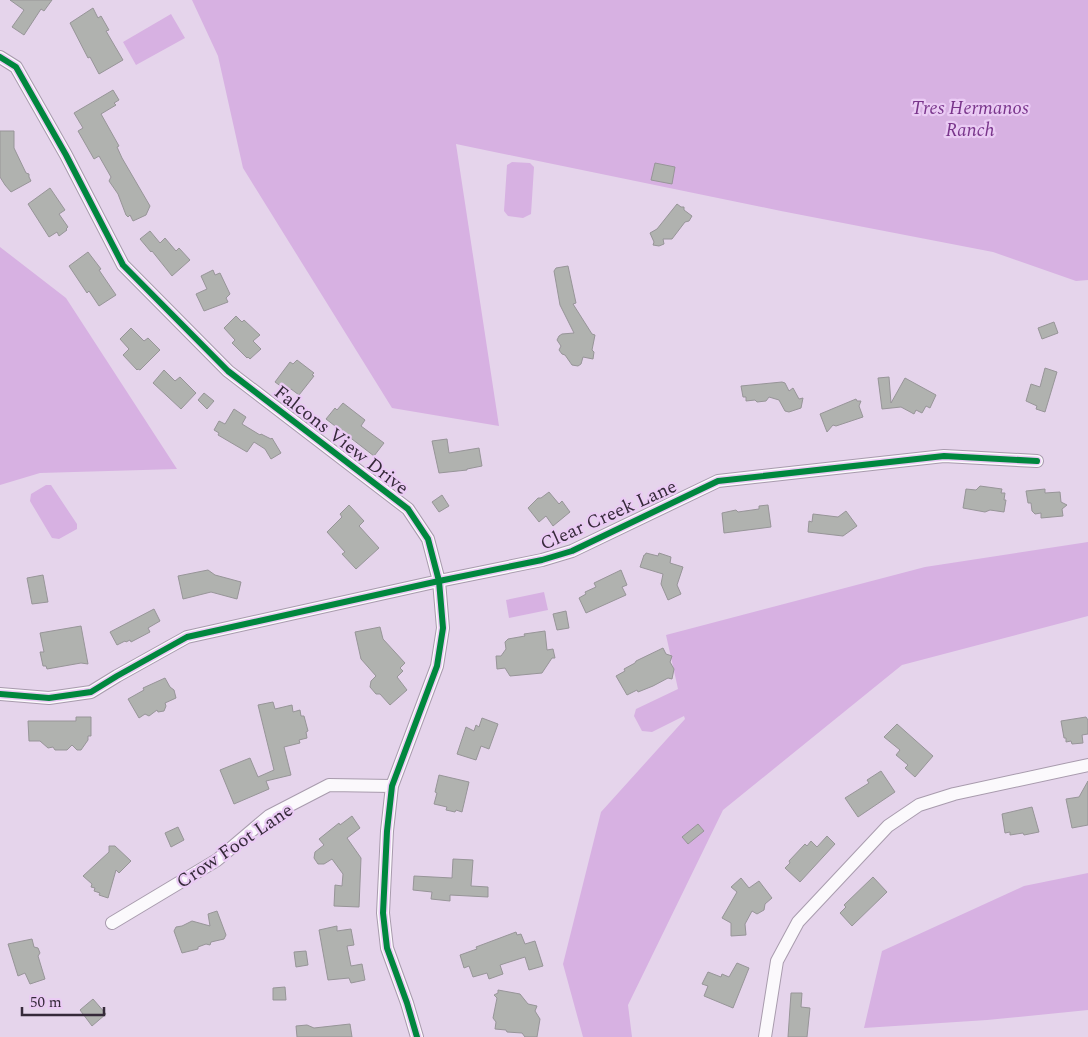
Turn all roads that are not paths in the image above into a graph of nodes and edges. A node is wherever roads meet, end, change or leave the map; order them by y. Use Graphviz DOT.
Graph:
graph roads {
  1 [pos="0,57"];
  2 [pos="1037,461"];
  3 [pos="439,581"];
  4 [pos="0,694"];
  5 [pos="1088,765"];
  6 [pos="392,786"];
  7 [pos="112,923"];
  8 [pos="418,1037"];
  9 [pos="765,1037"];
  1 -- 3 [label="street, Falcons View Drive"];
  2 -- 3 [label="street, Clear Creek Lane"];
  3 -- 4 [label="street, Clear Creek Lane"];
  3 -- 6 [label="street, Falcons View Drive"];
  5 -- 9 [label="street"];
  6 -- 7 [label="street, Crow Foot Lane"];
  6 -- 8 [label="street, Falcons View Drive"];
}
